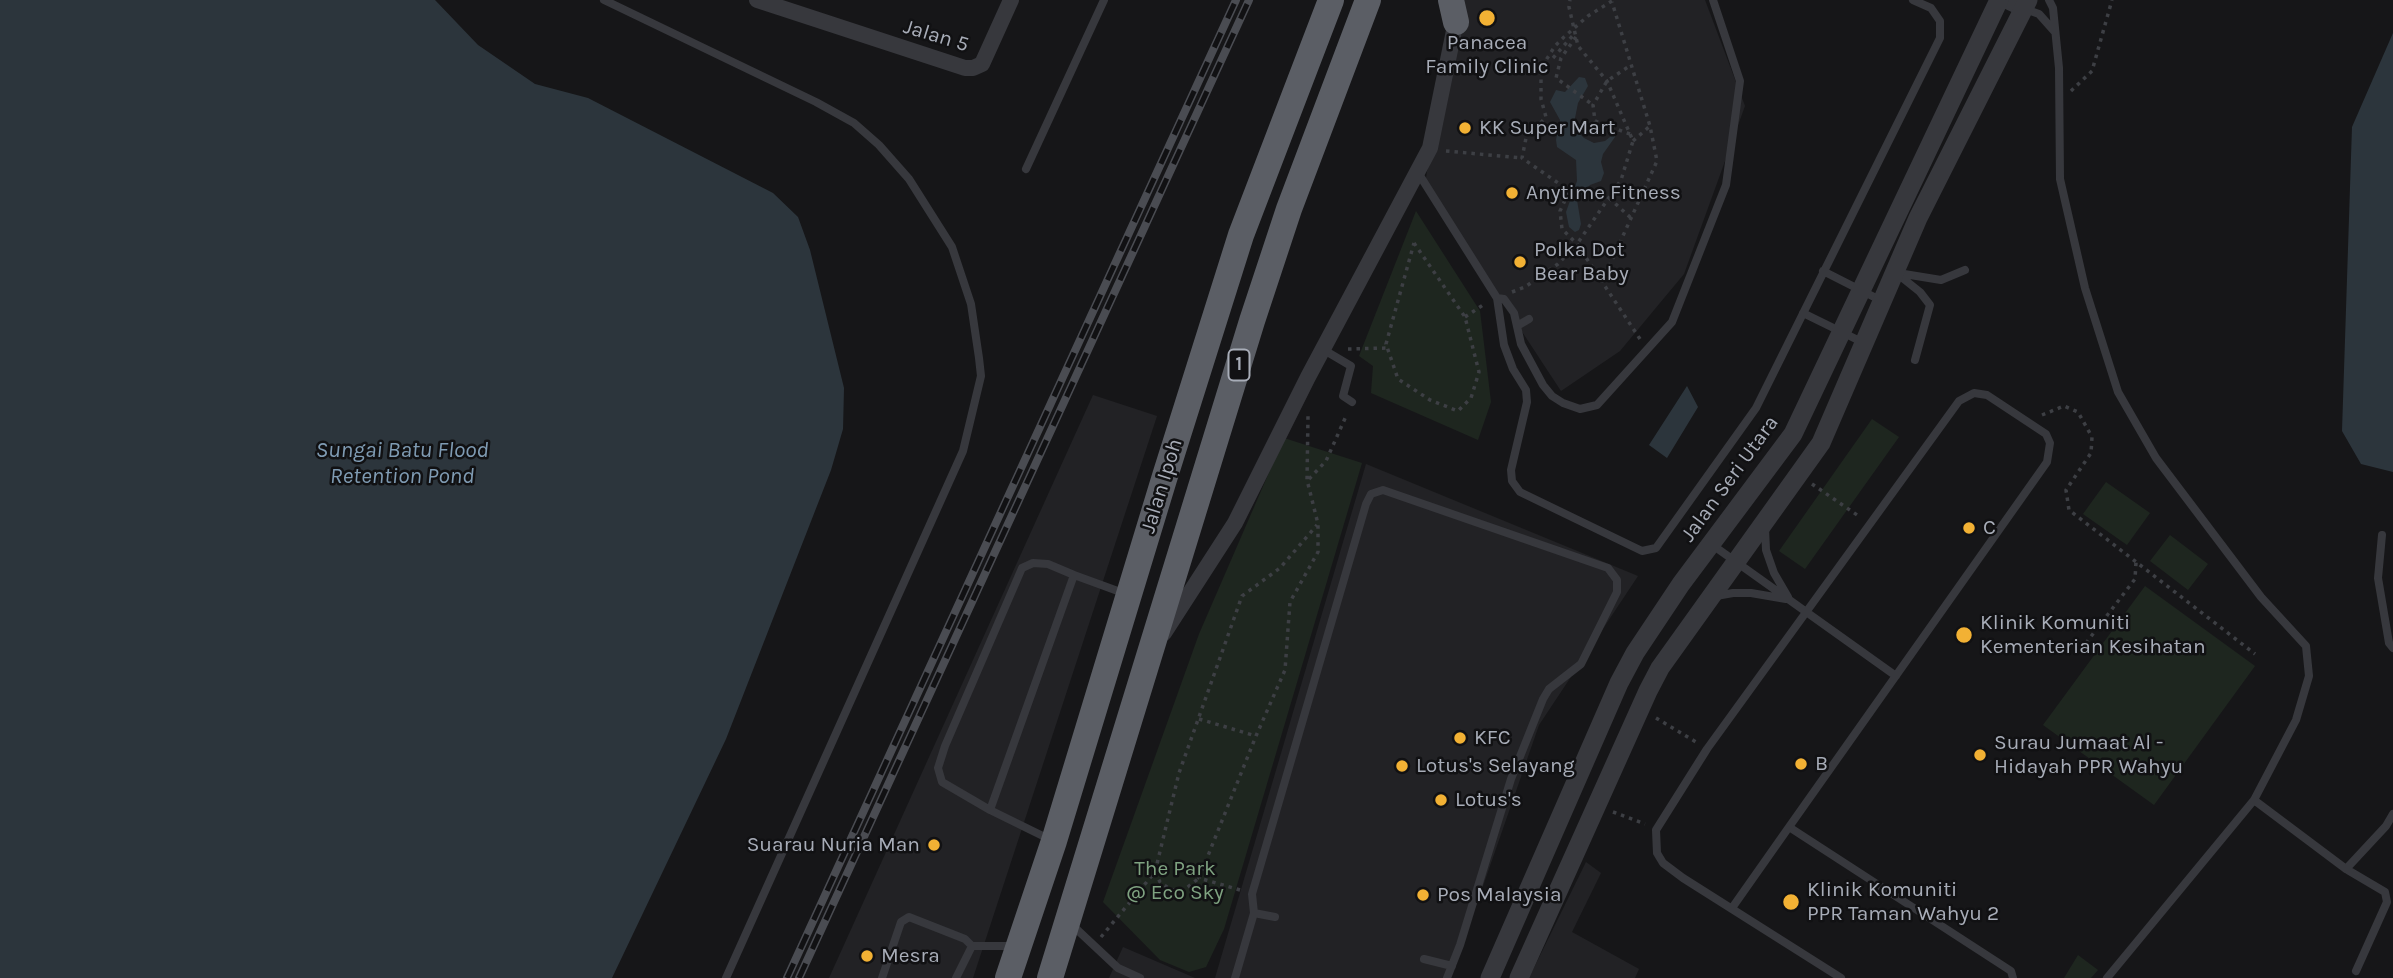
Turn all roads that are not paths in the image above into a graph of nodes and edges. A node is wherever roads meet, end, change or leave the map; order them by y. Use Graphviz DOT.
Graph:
graph roads {
  1 [pos="604,0"];
  2 [pos="757,0"];
  3 [pos="1011,0"];
  4 [pos="1104,0"];
  5 [pos="1331,0"];
  6 [pos="1367,0"];
  7 [pos="1713,0"];
  8 [pos="1913,0"];
  9 [pos="1999,0"];
  10 [pos="2005,0"];
  11 [pos="2049,0"];
  12 [pos="2026,4"];
  13 [pos="785,5"];
  14 [pos="1455,7"];
  15 [pos="2055,32"];
  16 [pos="1026,169"];
  17 [pos="1417,171"];
  18 [pos="1965,270"];
  19 [pos="1823,271"];
  20 [pos="1895,272"];
  21 [pos="1861,290"];
  22 [pos="1497,298"];
  23 [pos="1882,301"];
  24 [pos="1803,313"];
  25 [pos="1529,319"];
  26 [pos="1517,326"];
  27 [pos="1842,332"];
  28 [pos="1864,342"];
  29 [pos="1324,350"];
  30 [pos="1915,360"];
  31 [pos="1352,402"];
  32 [pos="1765,523"];
  33 [pos="2382,535"];
  34 [pos="1711,544"];
  35 [pos="1737,563"];
  36 [pos="1074,575"];
  37 [pos="1128,595"];
  38 [pos="1712,597"];
  39 [pos="1789,600"];
  40 [pos="1807,612"];
  41 [pos="2393,648"];
  42 [pos="1147,659"];
  43 [pos="1896,676"];
  44 [pos="2254,800"];
  45 [pos="990,810"];
  46 [pos="2393,814"];
  47 [pos="1789,827"];
  48 [pos="1054,841"];
  49 [pos="2346,869"];
  50 [pos="1732,908"];
  51 [pos="1254,913"];
  52 [pos="1275,918"];
  53 [pos="1069,922"];
  54 [pos="972,946"];
  55 [pos="1019,946"];
  56 [pos="1424,959"];
  57 [pos="1452,966"];
  58 [pos="1118,968"];
  59 [pos="2356,971"];
  60 [pos="726,978"];
  61 [pos="882,978"];
  62 [pos="956,978"];
  63 [pos="1008,978"];
  64 [pos="1050,978"];
  65 [pos="1114,978"];
  66 [pos="1140,978"];
  67 [pos="1235,978"];
  68 [pos="1447,978"];
  69 [pos="1490,978"];
  70 [pos="1519,978"];
  71 [pos="1841,978"];
  72 [pos="2013,978"];
  73 [pos="2107,978"];
  1 -- 60 [label="lane"];
  2 -- 13 [label="street, Jalan 5"];
  3 -- 13 [label="street, Jalan 5"];
  4 -- 16 [label="lane"];
  5 -- 37 [label="highway, Jalan Ipoh / 1"];
  6 -- 42 [label="highway, Jalan Ipoh / 1"];
  7 -- 26 [label="lane"];
  8 -- 19 [label="lane"];
  9 -- 21 [label="street, Jalan Seri Utara"];
  10 -- 12 [label="street"];
  11 -- 15 [label="lane"];
  12 -- 15 [label="lane"];
  12 -- 20 [label="street"];
  14 -- 17 [label="street"];
  15 -- 44 [label="lane"];
  17 -- 22 [label="lane"];
  17 -- 29 [label="street"];
  18 -- 20 [label="lane"];
  19 -- 21 [label="lane"];
  19 -- 24 [label="lane"];
  20 -- 23 [label="street"];
  20 -- 30 [label="lane"];
  21 -- 23 [label="lane"];
  21 -- 27 [label="street, Jalan Seri Utara"];
  22 -- 24 [label="lane"];
  22 -- 26 [label="lane"];
  23 -- 28 [label="street"];
  24 -- 27 [label="lane"];
  25 -- 26 [label="lane"];
  27 -- 28 [label="lane"];
  27 -- 34 [label="street, Jalan Seri Utara"];
  28 -- 32 [label="street"];
  29 -- 31 [label="lane"];
  29 -- 42 [label="street"];
  32 -- 35 [label="street"];
  32 -- 39 [label="lane"];
  33 -- 41 [label="lane"];
  34 -- 35 [label="lane"];
  34 -- 69 [label="street, Jalan Seri Utara"];
  35 -- 38 [label="street"];
  35 -- 39 [label="lane"];
  36 -- 37 [label="lane"];
  36 -- 45 [label="lane"];
  36 -- 45 [label="lane"];
  37 -- 48 [label="highway, Jalan Ipoh / 1"];
  38 -- 39 [label="lane"];
  38 -- 70 [label="street"];
  39 -- 40 [label="lane"];
  40 -- 43 [label="lane"];
  40 -- 43 [label="lane"];
  40 -- 50 [label="lane"];
  42 -- 53 [label="highway, Jalan Ipoh / 1"];
  43 -- 47 [label="lane"];
  44 -- 49 [label="lane"];
  44 -- 73 [label="lane"];
  45 -- 48 [label="lane"];
  46 -- 49 [label="lane"];
  47 -- 50 [label="lane"];
  47 -- 72 [label="lane"];
  48 -- 55 [label="highway, Jalan Ipoh / 1"];
  49 -- 59 [label="lane"];
  50 -- 71 [label="lane"];
  51 -- 52 [label="lane"];
  51 -- 57 [label="lane"];
  51 -- 67 [label="lane"];
  53 -- 58 [label="lane"];
  53 -- 64 [label="highway, Jalan Ipoh / 1"];
  54 -- 55 [label="lane"];
  54 -- 61 [label="lane"];
  54 -- 62 [label="lane"];
  55 -- 63 [label="highway, Jalan Ipoh / 1"];
  56 -- 57 [label="lane"];
  57 -- 68 [label="lane"];
  58 -- 65 [label="lane"];
  58 -- 66 [label="lane"];
}
